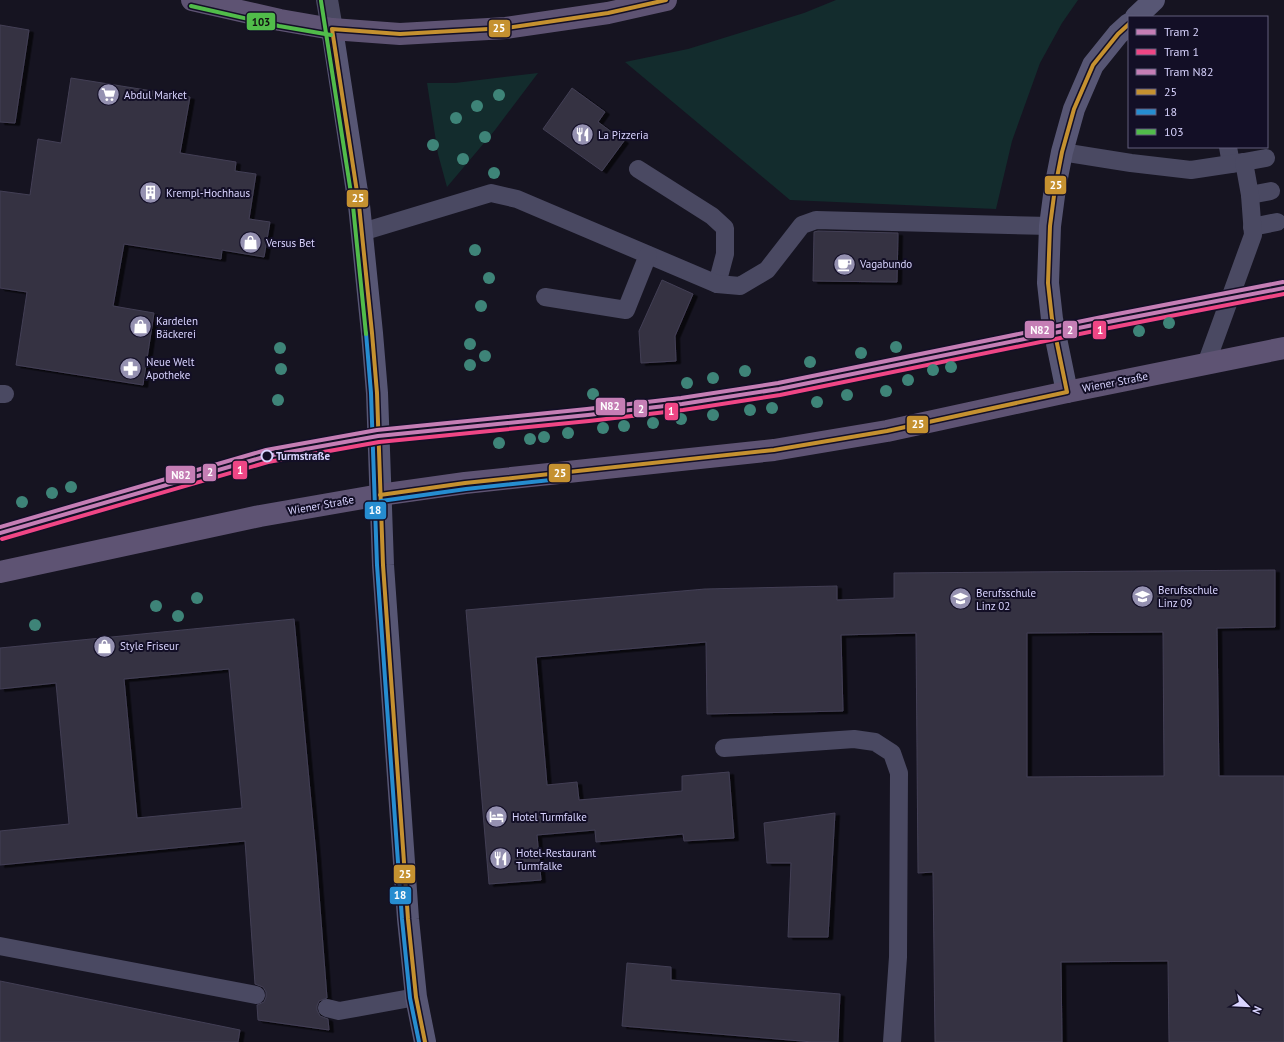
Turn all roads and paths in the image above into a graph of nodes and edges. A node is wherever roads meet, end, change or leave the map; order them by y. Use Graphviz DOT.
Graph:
graph roads {
  1 [pos="192,0"];
  2 [pos="328,0"];
  3 [pos="666,0"];
  4 [pos="1154,0"];
  5 [pos="1137,16"];
  6 [pos="1128,25"];
  7 [pos="332,29"];
  8 [pos="1062,152"];
  9 [pos="1234,158"];
  10 [pos="1266,158"];
  11 [pos="638,169"];
  12 [pos="1272,191"];
  13 [pos="1250,195"];
  14 [pos="1277,222"];
  15 [pos="1050,226"];
  16 [pos="1252,231"];
  17 [pos="362,232"];
  18 [pos="648,255"];
  19 [pos="717,284"];
  20 [pos="545,297"];
  21 [pos="1284,348"];
  22 [pos="1206,364"];
  23 [pos="1067,392"];
  24 [pos="380,495"];
  25 [pos="0,572"];
  26 [pos="724,748"];
  27 [pos="0,946"];
  28 [pos="256,995"];
  29 [pos="416,996"];
  30 [pos="327,1008"];
  31 [pos="425,1042"];
  32 [pos="892,1042"];
  1 -- 7 [label="main road"];
  2 -- 7 [label="street"];
  3 -- 7 [label="main road"];
  4 -- 5 [label="main road"];
  6 -- 8 [label="main road"];
  7 -- 17 [label="main road"];
  8 -- 9 [label="lane"];
  8 -- 15 [label="main road"];
  9 -- 10 [label="lane"];
  9 -- 13 [label="lane"];
  11 -- 19 [label="lane"];
  12 -- 13 [label="lane"];
  13 -- 16 [label="lane"];
  14 -- 16 [label="lane"];
  15 -- 19 [label="lane"];
  15 -- 23 [label="main road"];
  16 -- 22 [label="lane"];
  17 -- 18 [label="lane"];
  17 -- 24 [label="main road"];
  18 -- 19 [label="lane"];
  18 -- 20 [label="lane"];
  21 -- 22 [label="main road, Wiener Straße"];
  22 -- 23 [label="main road, Wiener Straße"];
  23 -- 24 [label="main road, Wiener Straße"];
  24 -- 25 [label="main road, Wiener Straße"];
  24 -- 29 [label="main road"];
  26 -- 32 [label="lane"];
  27 -- 28 [label="lane"];
  29 -- 30 [label="lane"];
  29 -- 31 [label="main road"];
}
